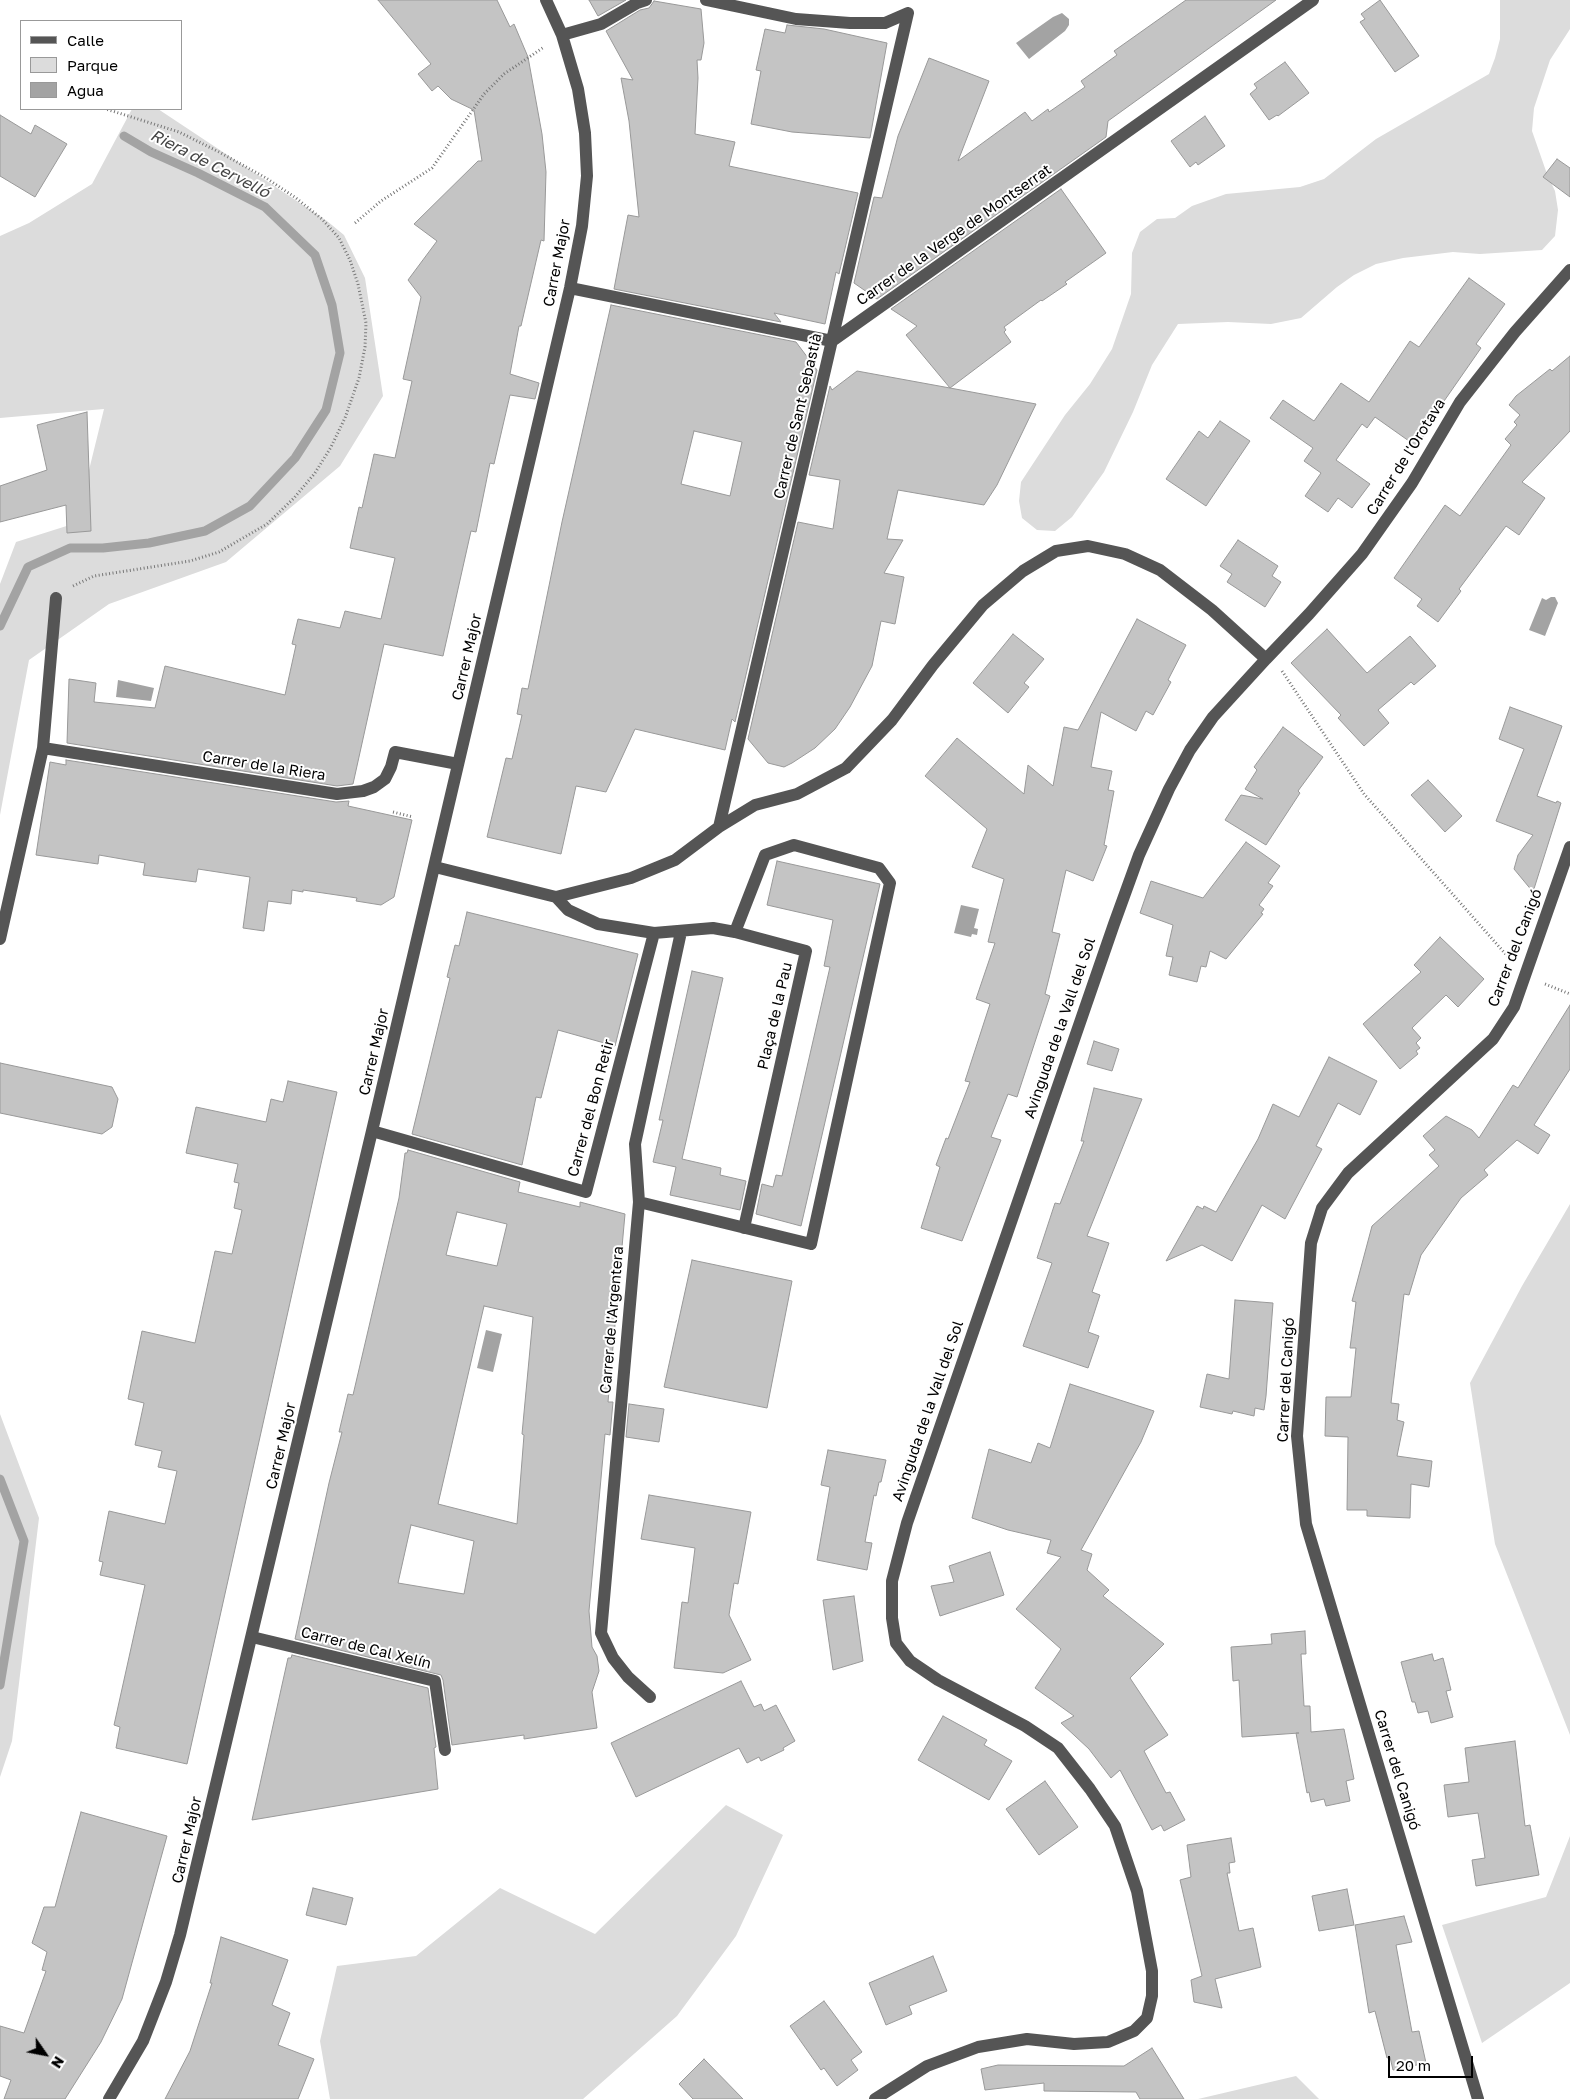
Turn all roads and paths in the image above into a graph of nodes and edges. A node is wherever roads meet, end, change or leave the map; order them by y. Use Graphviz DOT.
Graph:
graph roads {
  1 [pos="546,0"];
  2 [pos="646,0"];
  3 [pos="706,0"];
  4 [pos="1313,0"];
  5 [pos="562,35"];
  6 [pos="109,110"];
  7 [pos="355,223"];
  8 [pos="1570,270"];
  9 [pos="570,288"];
  10 [pos="832,341"];
  11 [pos="56,598"];
  12 [pos="1266,658"];
  13 [pos="43,748"];
  14 [pos="458,764"];
  15 [pos="393,812"];
  16 [pos="413,817"];
  17 [pos="719,827"];
  18 [pos="1570,848"];
  19 [pos="434,867"];
  20 [pos="556,896"];
  21 [pos="680,932"];
  22 [pos="735,932"];
  23 [pos="654,934"];
  24 [pos="0,938"];
  25 [pos="1524,976"];
  26 [pos="1570,994"];
  27 [pos="372,1131"];
  28 [pos="639,1202"];
  29 [pos="744,1228"];
  30 [pos="252,1637"];
  31 [pos="650,1697"];
  32 [pos="446,1750"];
  33 [pos="109,2099"];
  34 [pos="875,2099"];
  35 [pos="1478,2099"];
  1 -- 5 [label="street, Carrer Major"];
  2 -- 5 [label="street"];
  3 -- 10 [label="street, Carrer de Sant Sebastià"];
  4 -- 10 [label="street, Carrer de la Verge de Montserrat"];
  5 -- 7 [label="path"];
  5 -- 9 [label="street, Carrer Major"];
  6 -- 11 [label="path"];
  8 -- 12 [label="street, Carrer de l'Orotava"];
  9 -- 10 [label="street"];
  9 -- 14 [label="street, Carrer Major"];
  10 -- 17 [label="street, Carrer de Sant Sebastià"];
  11 -- 13 [label="street"];
  12 -- 17 [label="street"];
  12 -- 25 [label="path"];
  12 -- 34 [label="street, Avinguda de la Vall del Sol"];
  13 -- 14 [label="street, Carrer de la Riera"];
  13 -- 24 [label="street"];
  14 -- 19 [label="street, Carrer Major"];
  15 -- 16 [label="path"];
  17 -- 20 [label="street"];
  18 -- 25 [label="street, Carrer del Canigó"];
  19 -- 20 [label="street"];
  19 -- 27 [label="street, Carrer Major"];
  20 -- 23 [label="street, Plaça de la Pau"];
  21 -- 22 [label="street, Plaça de la Pau"];
  21 -- 23 [label="street, Plaça de la Pau"];
  21 -- 28 [label="street, Carrer de l'Argentera"];
  22 -- 29 [label="street, Plaça de la Pau"];
  22 -- 29 [label="street"];
  23 -- 27 [label="street, Carrer del Bon Retir"];
  25 -- 26 [label="path"];
  25 -- 35 [label="street, Carrer del Canigó"];
  27 -- 30 [label="street, Carrer Major"];
  28 -- 29 [label="street"];
  28 -- 31 [label="street, Carrer de l'Argentera"];
  30 -- 32 [label="street, Carrer de Cal Xelín"];
  30 -- 33 [label="street, Carrer Major"];
}
